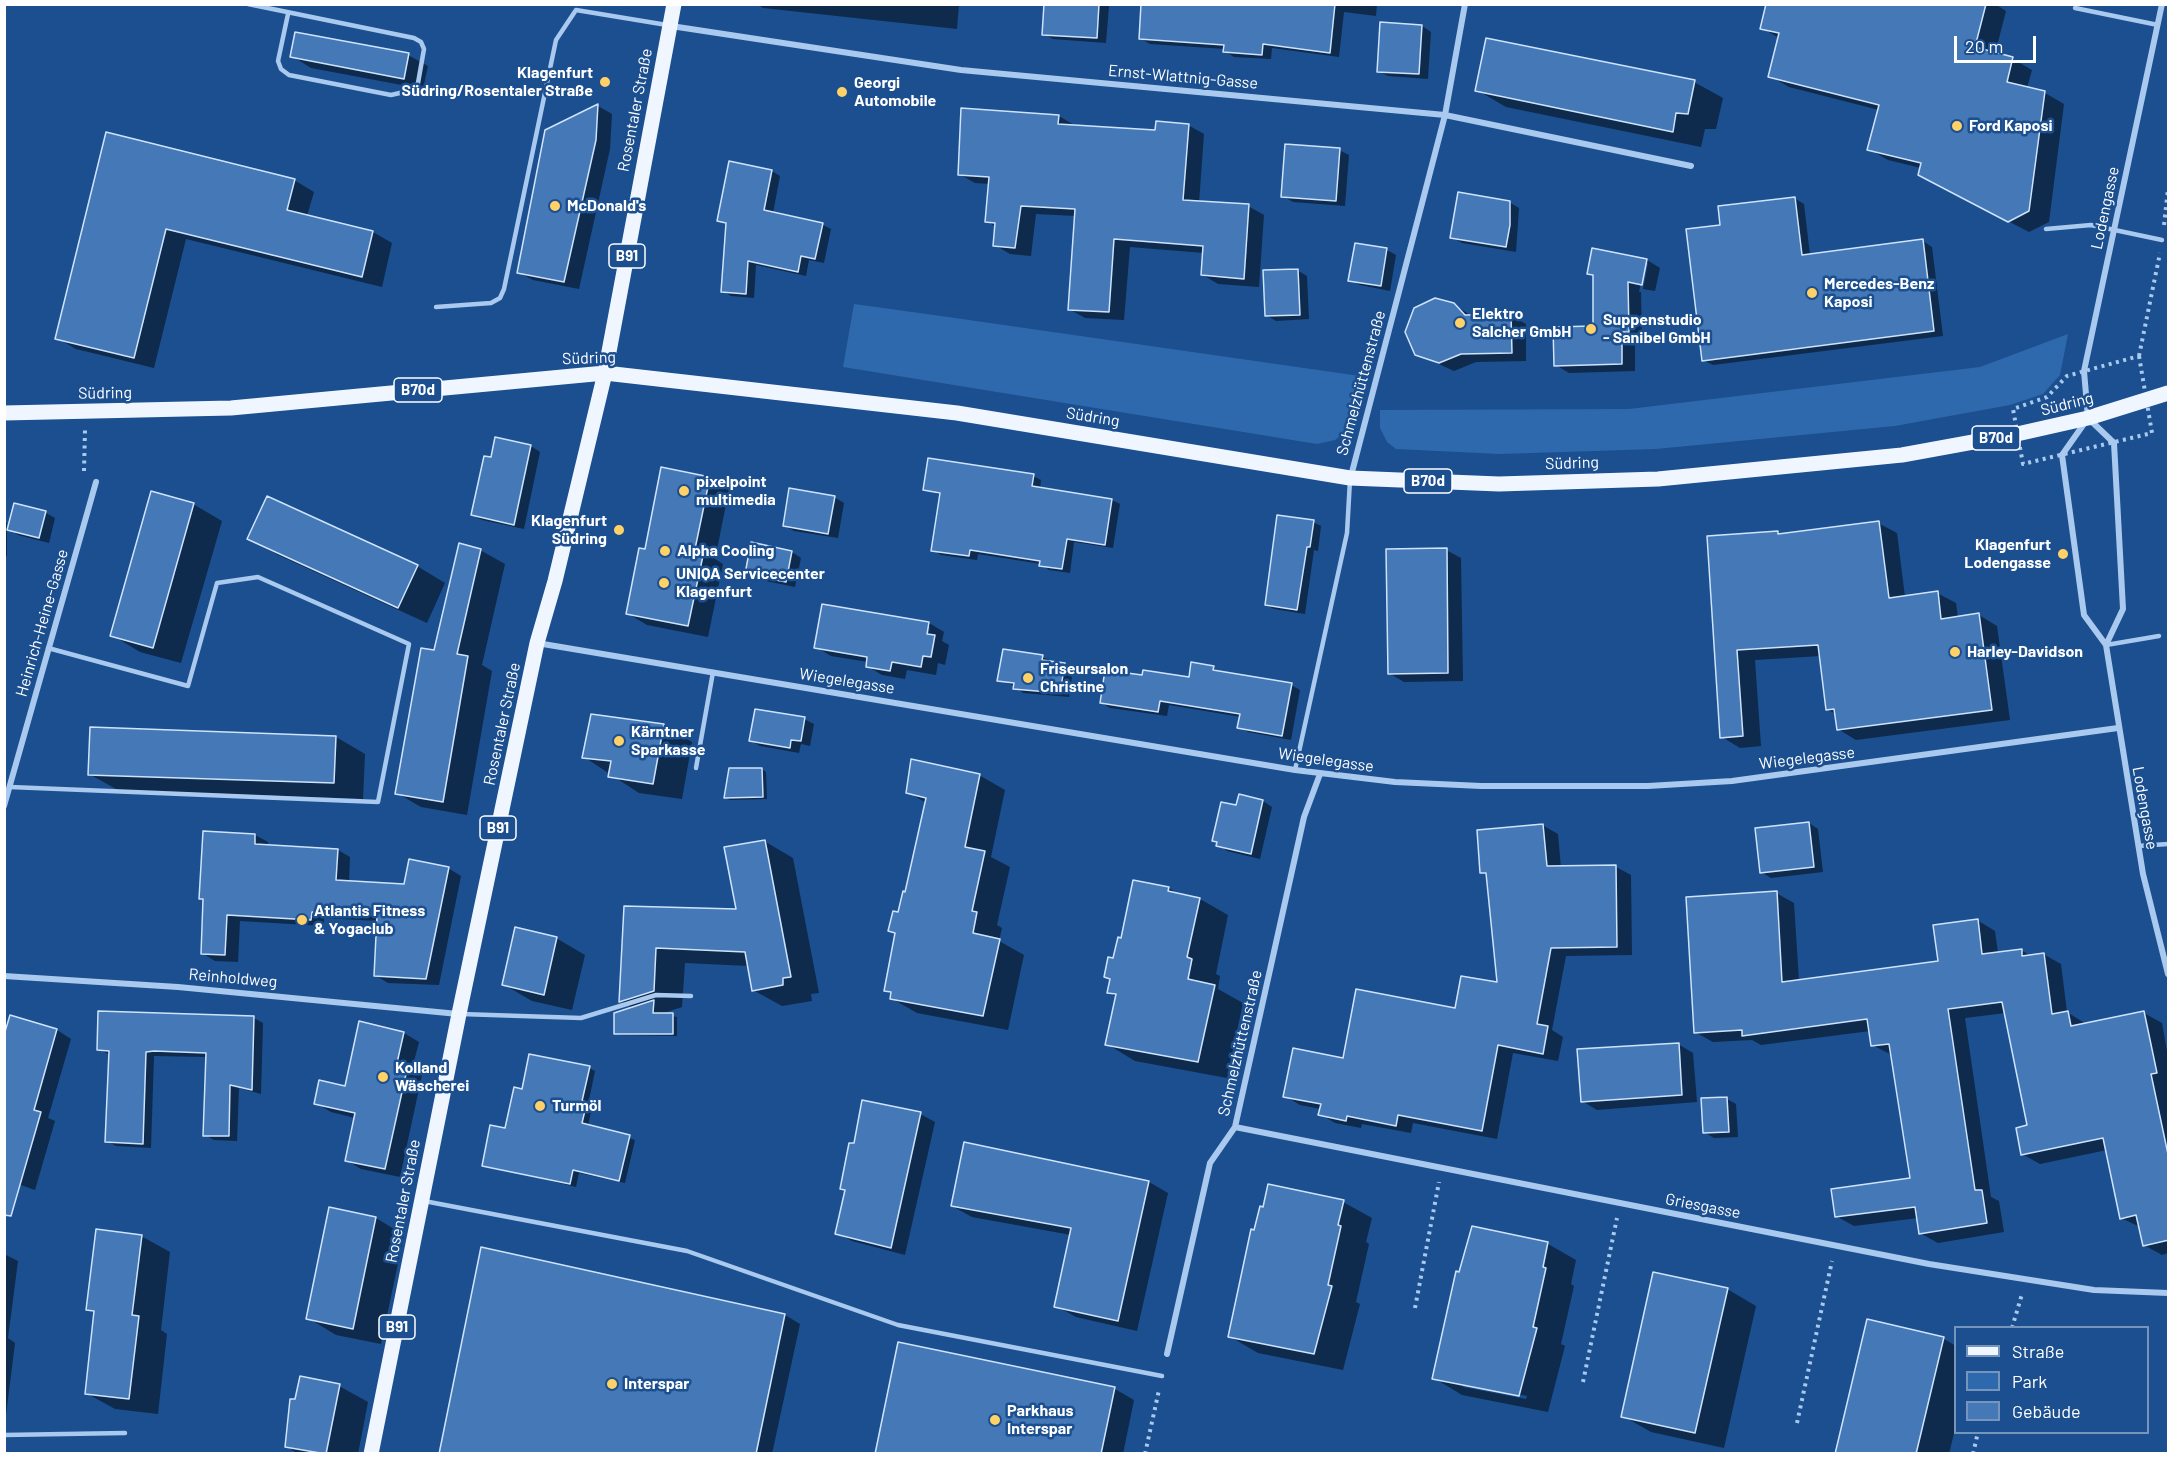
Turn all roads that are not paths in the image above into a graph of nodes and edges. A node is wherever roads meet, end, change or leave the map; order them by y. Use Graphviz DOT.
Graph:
graph roads {
  1 [pos="248,4"];
  2 [pos="674,4"];
  3 [pos="1466,4"];
  4 [pos="2162,4"];
  5 [pos="2075,8"];
  6 [pos="288,14"];
  7 [pos="2158,25"];
  8 [pos="669,26"];
  9 [pos="1445,115"];
  10 [pos="1691,166"];
  11 [pos="2046,229"];
  12 [pos="2114,230"];
  13 [pos="2162,240"];
  14 [pos="436,307"];
  15 [pos="605,373"];
  16 [pos="2169,393"];
  17 [pos="4,413"];
  18 [pos="2088,418"];
  19 [pos="1350,478"];
  20 [pos="96,482"];
  21 [pos="2159,636"];
  22 [pos="537,643"];
  23 [pos="2106,645"];
  24 [pos="48,648"];
  25 [pos="713,672"];
  26 [pos="2118,728"];
  27 [pos="696,768"];
  28 [pos="1295,770"];
  29 [pos="1320,774"];
  30 [pos="10,787"];
  31 [pos="4,807"];
  32 [pos="2169,844"];
  33 [pos="2138,846"];
  34 [pos="2169,974"];
  35 [pos="4,976"];
  36 [pos="692,996"];
  37 [pos="459,1014"];
  38 [pos="1235,1127"];
  39 [pos="422,1201"];
  40 [pos="2169,1293"];
  41 [pos="1167,1354"];
  42 [pos="1162,1376"];
  43 [pos="125,1433"];
  44 [pos="4,1435"];
  45 [pos="371,1454"];
  1 -- 6 [label="lane"];
  2 -- 8 [label="main road, Rosentaler Straße / B91"];
  3 -- 9 [label="street, Schmelzhüttenstraße"];
  4 -- 7 [label="street, Lodengasse"];
  5 -- 7 [label="lane"];
  6 -- 6 [label="lane"];
  7 -- 12 [label="street, Lodengasse"];
  8 -- 9 [label="street, Ernst-Wlattnig-Gasse"];
  8 -- 14 [label="lane"];
  8 -- 15 [label="main road, Rosentaler Straße / B91"];
  9 -- 10 [label="street, Ernst-Wlattnig-Gasse"];
  9 -- 19 [label="street, Schmelzhüttenstraße"];
  11 -- 12 [label="lane"];
  12 -- 13 [label="lane"];
  12 -- 18 [label="street, Lodengasse"];
  15 -- 17 [label="main road, Südring / B70d"];
  15 -- 19 [label="main road, Südring / B70d"];
  15 -- 22 [label="main road, Rosentaler Straße / B91"];
  16 -- 18 [label="main road, Südring / B70d"];
  18 -- 19 [label="main road, Südring / B70d"];
  18 -- 23 [label="street"];
  18 -- 23 [label="street, Lodengasse"];
  19 -- 28 [label="lane, Schmelzhüttenstraße"];
  20 -- 24 [label="street, Heinrich-Heine-Gasse"];
  21 -- 23 [label="lane"];
  22 -- 25 [label="street, Wiegelegasse"];
  22 -- 37 [label="main road, Rosentaler Straße / B91"];
  23 -- 26 [label="street, Lodengasse"];
  24 -- 30 [label="street, Heinrich-Heine-Gasse"];
  24 -- 30 [label="lane"];
  25 -- 27 [label="lane"];
  25 -- 28 [label="street, Wiegelegasse"];
  26 -- 29 [label="street, Wiegelegasse"];
  26 -- 33 [label="street, Lodengasse"];
  28 -- 29 [label="street, Wiegelegasse"];
  29 -- 38 [label="street, Schmelzhüttenstraße"];
  30 -- 31 [label="street, Heinrich-Heine-Gasse"];
  32 -- 33 [label="lane"];
  33 -- 34 [label="street, Lodengasse"];
  35 -- 37 [label="street, Reinholdweg"];
  36 -- 37 [label="lane"];
  37 -- 39 [label="main road, Rosentaler Straße / B91"];
  38 -- 40 [label="street, Griesgasse"];
  38 -- 41 [label="street, Schmelzhüttenstraße"];
  39 -- 42 [label="lane"];
  39 -- 45 [label="main road, Rosentaler Straße / B91"];
  43 -- 44 [label="lane"];
}
